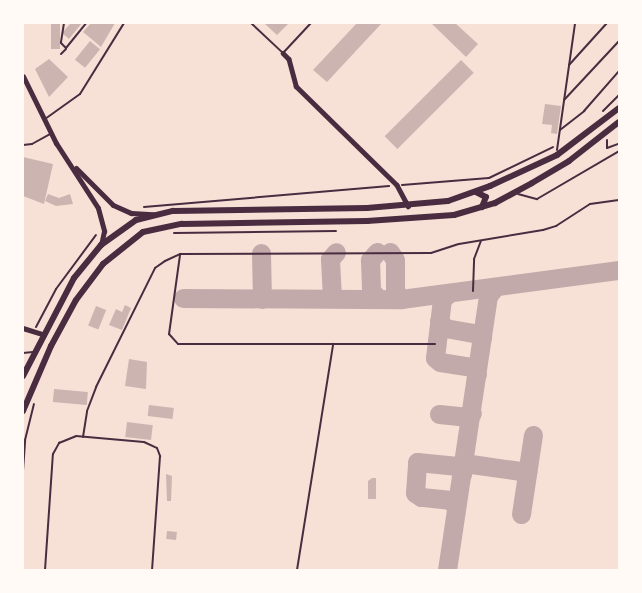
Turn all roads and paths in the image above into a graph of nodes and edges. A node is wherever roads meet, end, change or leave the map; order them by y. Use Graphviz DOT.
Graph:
graph roads {
  1 [pos="64,23"];
  2 [pos="86,23"];
  3 [pos="124,23"];
  4 [pos="251,23"];
  5 [pos="311,23"];
  6 [pos="577,23"];
  7 [pos="607,23"];
  8 [pos="619,41"];
  9 [pos="66,48"];
  10 [pos="283,53"];
  11 [pos="61,54"];
  12 [pos="568,66"];
  13 [pos="619,71"];
  14 [pos="23,76"];
  15 [pos="563,101"];
  16 [pos="619,108"];
  17 [pos="44,120"];
  18 [pos="619,122"];
  19 [pos="559,130"];
  20 [pos="51,133"];
  21 [pos="607,138"];
  22 [pos="56,143"];
  23 [pos="618,144"];
  24 [pos="23,145"];
  25 [pos="619,151"];
  26 [pos="557,155"];
  27 [pos="528,169"];
  28 [pos="539,179"];
  29 [pos="472,193"];
  30 [pos="514,193"];
  31 [pos="619,200"];
  32 [pos="408,206"];
  33 [pos="481,208"];
  34 [pos="153,214"];
  35 [pos="98,233"];
  36 [pos="482,240"];
  37 [pos="101,245"];
  38 [pos="180,254"];
  39 [pos="473,290"];
  40 [pos="23,328"];
  41 [pos="34,331"];
  42 [pos="43,334"];
  43 [pos="333,344"];
  44 [pos="435,344"];
  45 [pos="34,352"];
  46 [pos="23,353"];
  47 [pos="23,376"];
  48 [pos="23,411"];
  49 [pos="83,437"];
  50 [pos="45,570"];
  51 [pos="152,570"];
  52 [pos="297,570"];
  1 -- 9 [label="lane"];
  2 -- 9 [label="lane"];
  3 -- 17 [label="lane"];
  4 -- 10 [label="lane"];
  5 -- 10 [label="lane"];
  6 -- 12 [label="lane"];
  7 -- 12 [label="lane"];
  8 -- 15 [label="lane"];
  9 -- 11 [label="lane"];
  10 -- 32 [label="street"];
  12 -- 15 [label="lane"];
  13 -- 19 [label="lane"];
  14 -- 17 [label="street"];
  15 -- 19 [label="lane"];
  16 -- 26 [label="main road"];
  17 -- 20 [label="street"];
  18 -- 28 [label="main road"];
  19 -- 26 [label="lane"];
  20 -- 22 [label="street"];
  20 -- 24 [label="lane"];
  21 -- 23 [label="path"];
  22 -- 34 [label="street"];
  22 -- 37 [label="street"];
  25 -- 30 [label="lane"];
  26 -- 27 [label="main road"];
  27 -- 28 [label="main road"];
  27 -- 29 [label="main road"];
  28 -- 30 [label="main road"];
  29 -- 32 [label="main road"];
  29 -- 33 [label="main road"];
  30 -- 33 [label="main road"];
  31 -- 36 [label="lane"];
  32 -- 34 [label="main road"];
  33 -- 48 [label="main road"];
  34 -- 37 [label="main road"];
  35 -- 41 [label="path"];
  36 -- 38 [label="lane"];
  36 -- 39 [label="lane"];
  37 -- 42 [label="main road"];
  38 -- 43 [label="lane"];
  38 -- 49 [label="lane"];
  40 -- 41 [label="street"];
  41 -- 42 [label="street"];
  42 -- 45 [label="main road"];
  43 -- 44 [label="lane"];
  43 -- 52 [label="lane"];
  45 -- 46 [label="lane"];
  45 -- 47 [label="main road"];
  49 -- 50 [label="lane"];
  49 -- 51 [label="lane"];
}
